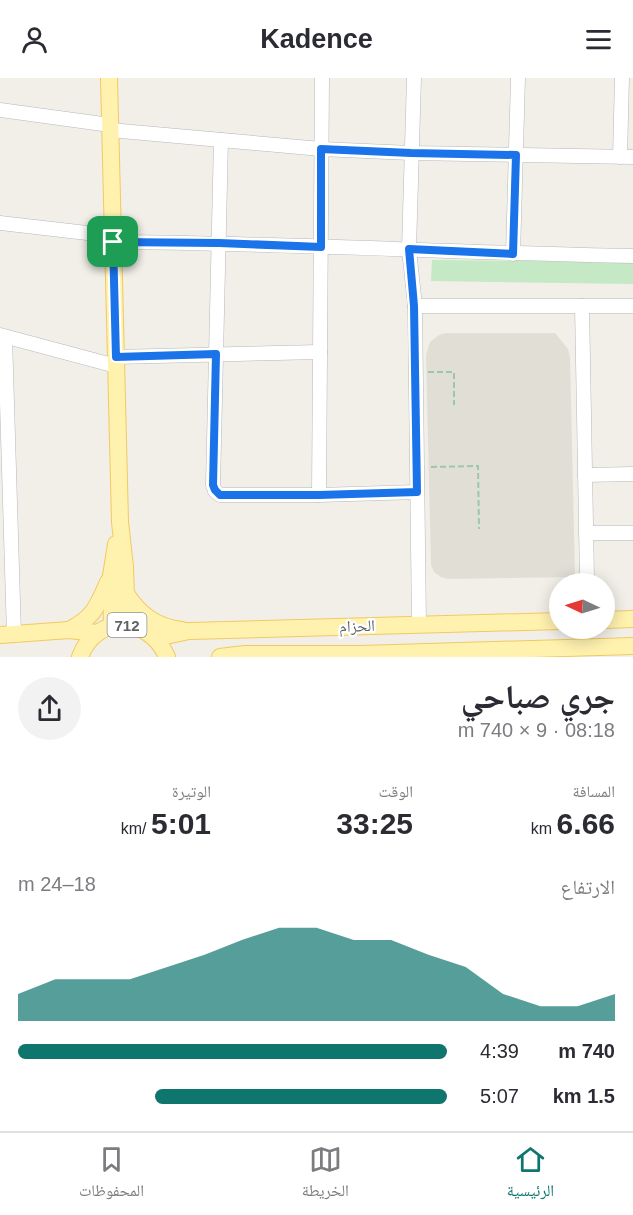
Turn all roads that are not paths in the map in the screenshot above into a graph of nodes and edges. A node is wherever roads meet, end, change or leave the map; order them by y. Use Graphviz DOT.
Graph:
graph roads {
  1 [pos="109,78"];
  2 [pos="322,78"];
  3 [pos="414,78"];
  4 [pos="518,78"];
  5 [pos="622,78"];
  6 [pos="0,110"];
  7 [pos="110,128"];
  8 [pos="221,140"];
  9 [pos="321,149"];
  10 [pos="411,153"];
  11 [pos="516,155"];
  12 [pos="627,157"];
  13 [pos="0,223"];
  14 [pos="113,239"];
  15 [pos="219,243"];
  16 [pos="321,247"];
  17 [pos="409,249"];
  18 [pos="513,254"];
  19 [pos="633,256"];
  20 [pos="414,306"];
  21 [pos="582,306"];
  22 [pos="633,306"];
  23 [pos="3,336"];
  24 [pos="320,352"];
  25 [pos="216,354"];
  26 [pos="116,362"];
  27 [pos="633,474"];
  28 [pos="585,475"];
  29 [pos="417,492"];
  30 [pos="319,495"];
  31 [pos="5,497"];
  32 [pos="120,522"];
  33 [pos="633,532"];
  34 [pos="586,533"];
  35 [pos="586,573"];
  36 [pos="111,576"];
  37 [pos="125,592"];
  38 [pos="633,619"];
  39 [pos="615,620"];
  40 [pos="549,621"];
  41 [pos="419,624"];
  42 [pos="112,628"];
  43 [pos="69,630"];
  44 [pos="189,631"];
  45 [pos="7,635"];
  46 [pos="156,638"];
  47 [pos="633,646"];
  48 [pos="361,656"];
  49 [pos="80,657"];
  50 [pos="167,657"];
  51 [pos="220,657"];
  1 -- 7 [label="main road, 712"];
  2 -- 9 [label="street"];
  3 -- 10 [label="street"];
  4 -- 11 [label="street"];
  5 -- 12 [label="street"];
  6 -- 7 [label="street"];
  7 -- 8 [label="street"];
  7 -- 14 [label="main road, 712"];
  8 -- 9 [label="street"];
  8 -- 15 [label="street"];
  9 -- 10 [label="street"];
  9 -- 16 [label="street"];
  10 -- 11 [label="street"];
  10 -- 17 [label="street"];
  11 -- 12 [label="street"];
  11 -- 18 [label="street"];
  13 -- 14 [label="street"];
  14 -- 15 [label="street"];
  14 -- 26 [label="main road, 712"];
  15 -- 16 [label="street"];
  15 -- 25 [label="street"];
  16 -- 17 [label="street"];
  16 -- 24 [label="street"];
  17 -- 18 [label="street"];
  17 -- 20 [label="street"];
  18 -- 19 [label="street"];
  20 -- 21 [label="street"];
  20 -- 29 [label="street"];
  21 -- 22 [label="street"];
  21 -- 28 [label="street"];
  23 -- 26 [label="street"];
  23 -- 31 [label="street"];
  24 -- 25 [label="street"];
  24 -- 30 [label="street"];
  25 -- 26 [label="street"];
  25 -- 30 [label="street"];
  26 -- 32 [label="main road, 712"];
  27 -- 28 [label="street"];
  28 -- 34 [label="street"];
  29 -- 30 [label="street"];
  29 -- 41 [label="street"];
  31 -- 45 [label="street"];
  32 -- 36 [label="main road, 712"];
  32 -- 37 [label="main road, 712"];
  33 -- 34 [label="street"];
  34 -- 35 [label="street"];
  36 -- 42 [label="main road, 712"];
  36 -- 43 [label="main road"];
  37 -- 42 [label="main road, 712"];
  37 -- 44 [label="main road"];
  38 -- 39 [label="main road"];
  40 -- 41 [label="main road, الحزام"];
  41 -- 44 [label="main road, الحزام"];
  42 -- 43 [label="main road"];
  42 -- 46 [label="main road, 712"];
  42 -- 49 [label="main road, 712"];
  43 -- 45 [label="main road"];
  44 -- 46 [label="main road, الحزام"];
  46 -- 50 [label="main road, 712"];
  47 -- 48 [label="main road, الحزام"];
  48 -- 51 [label="main road, الحزام"];
}
